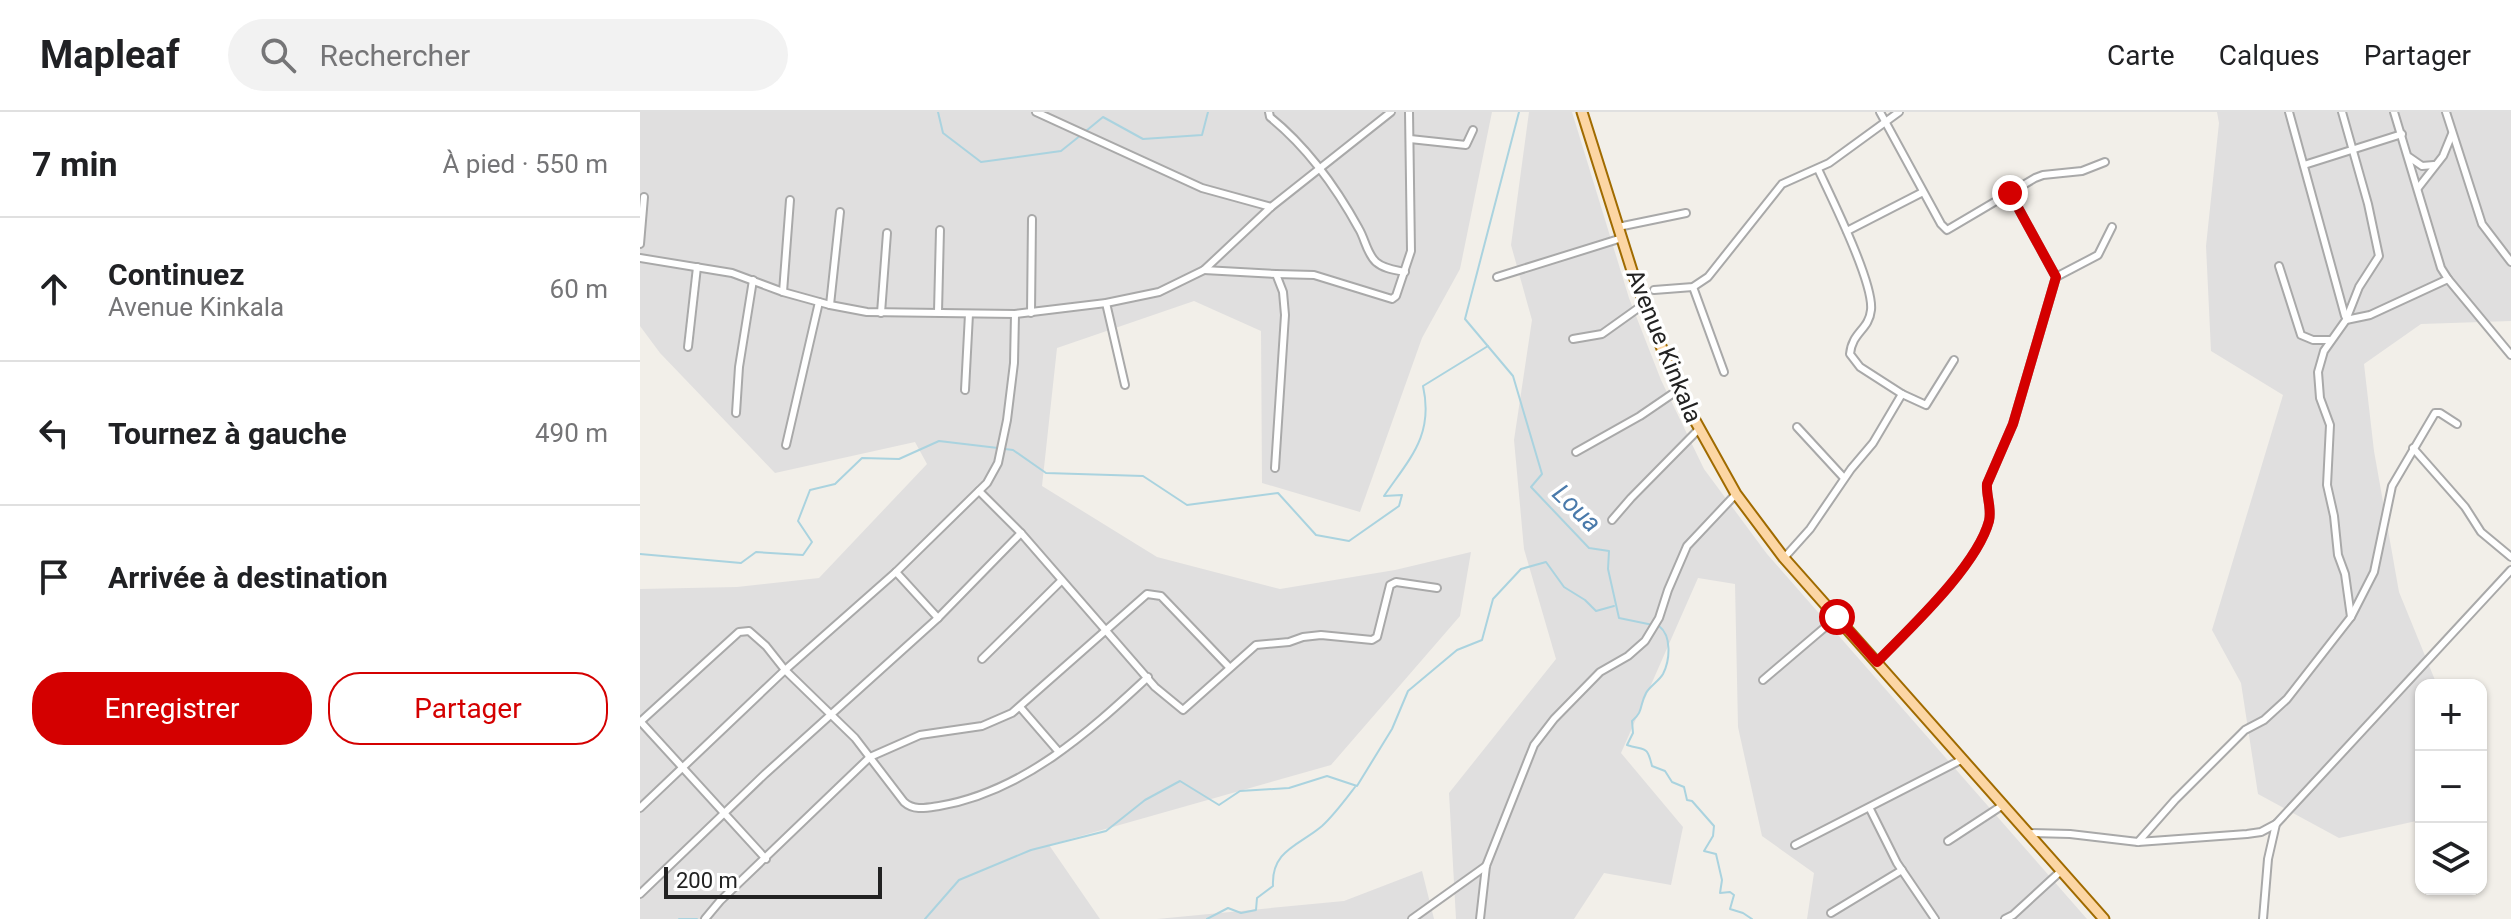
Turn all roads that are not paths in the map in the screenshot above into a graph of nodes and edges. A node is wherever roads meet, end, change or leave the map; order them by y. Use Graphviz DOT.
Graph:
graph roads {
  1 [pos="1036,112"];
  2 [pos="1269,112"];
  3 [pos="1391,112"];
  4 [pos="1409,112"];
  5 [pos="1582,112"];
  6 [pos="1880,112"];
  7 [pos="1899,112"];
  8 [pos="2289,112"];
  9 [pos="2342,112"];
  10 [pos="2394,112"];
  11 [pos="2446,112"];
  12 [pos="1885,122"];
  13 [pos="1473,130"];
  14 [pos="2452,133"];
  15 [pos="2402,134"];
  16 [pos="1410,139"];
  17 [pos="2352,150"];
  18 [pos="2409,157"];
  19 [pos="2105,162"];
  20 [pos="2304,165"];
  21 [pos="2434,165"];
  22 [pos="1319,168"];
  23 [pos="1818,169"];
  24 [pos="2418,188"];
  25 [pos="1923,192"];
  26 [pos="2010,193"];
  27 [pos="644,197"];
  28 [pos="790,200"];
  29 [pos="1271,207"];
  30 [pos="840,212"];
  31 [pos="1686,213"];
  32 [pos="1032,219"];
  33 [pos="1618,227"];
  34 [pos="2112,227"];
  35 [pos="940,230"];
  36 [pos="1847,231"];
  37 [pos="887,233"];
  38 [pos="1622,238"];
  39 [pos="640,244"];
  40 [pos="2510,256"];
  41 [pos="640,258"];
  42 [pos="2279,266"];
  43 [pos="697,267"];
  44 [pos="1204,270"];
  45 [pos="1405,272"];
  46 [pos="1276,274"];
  47 [pos="1497,277"];
  48 [pos="2056,277"];
  49 [pos="2448,279"];
  50 [pos="753,280"];
  51 [pos="1693,287"];
  52 [pos="1654,290"];
  53 [pos="783,292"];
  54 [pos="819,302"];
  55 [pos="1106,303"];
  56 [pos="1644,304"];
  57 [pos="830,305"];
  58 [pos="938,312"];
  59 [pos="881,313"];
  60 [pos="1031,313"];
  61 [pos="969,314"];
  62 [pos="1015,314"];
  63 [pos="2346,320"];
  64 [pos="1573,339"];
  65 [pos="2331,340"];
  66 [pos="688,347"];
  67 [pos="2511,355"];
  68 [pos="1954,360"];
  69 [pos="1724,372"];
  70 [pos="1125,385"];
  71 [pos="965,390"];
  72 [pos="1678,390"];
  73 [pos="1902,394"];
  74 [pos="736,413"];
  75 [pos="2457,424"];
  76 [pos="1797,427"];
  77 [pos="1698,430"];
  78 [pos="786,445"];
  79 [pos="2413,448"];
  80 [pos="1576,452"];
  81 [pos="1275,468"];
  82 [pos="1844,478"];
  83 [pos="979,491"];
  84 [pos="1736,494"];
  85 [pos="1612,520"];
  86 [pos="1021,533"];
  87 [pos="2511,557"];
  88 [pos="1784,558"];
  89 [pos="2511,570"];
  90 [pos="896,572"];
  91 [pos="1061,581"];
  92 [pos="1437,588"];
  93 [pos="1837,617"];
  94 [pos="2351,617"];
  95 [pos="938,618"];
  96 [pos="1107,630"];
  97 [pos="982,659"];
  98 [pos="1877,662"];
  99 [pos="1229,667"];
  100 [pos="785,670"];
  101 [pos="1148,677"];
  102 [pos="1763,680"];
  103 [pos="1020,707"];
  104 [pos="829,715"];
  105 [pos="640,721"];
  106 [pos="1058,751"];
  107 [pos="870,757"];
  108 [pos="1964,759"];
  109 [pos="683,769"];
  110 [pos="2003,805"];
  111 [pos="640,808"];
  112 [pos="1870,809"];
  113 [pos="725,814"];
  114 [pos="2276,824"];
  115 [pos="2027,833"];
  116 [pos="1948,841"];
  117 [pos="2138,842"];
  118 [pos="1795,845"];
  119 [pos="766,859"];
  120 [pos="1486,866"];
  121 [pos="1902,870"];
  122 [pos="2062,870"];
  123 [pos="640,894"];
  124 [pos="1831,913"];
  125 [pos="2015,917"];
  126 [pos="705,919"];
  127 [pos="1412,919"];
  128 [pos="1480,919"];
  129 [pos="1935,919"];
  130 [pos="2005,919"];
  131 [pos="2104,919"];
  132 [pos="2263,919"];
  1 -- 29 [label="street"];
  2 -- 22 [label="street"];
  3 -- 22 [label="street"];
  4 -- 16 [label="street"];
  5 -- 33 [label="main road, Avenue Kinkala"];
  6 -- 12 [label="street"];
  7 -- 12 [label="street"];
  8 -- 20 [label="street"];
  9 -- 17 [label="street"];
  10 -- 15 [label="street"];
  11 -- 14 [label="street"];
  12 -- 23 [label="street"];
  12 -- 25 [label="street"];
  13 -- 16 [label="street"];
  14 -- 21 [label="street"];
  14 -- 40 [label="street"];
  15 -- 17 [label="street"];
  15 -- 18 [label="street"];
  16 -- 45 [label="street"];
  17 -- 20 [label="street"];
  17 -- 63 [label="street"];
  18 -- 21 [label="street"];
  18 -- 24 [label="street"];
  19 -- 26 [label="street"];
  20 -- 63 [label="street"];
  21 -- 24 [label="street"];
  22 -- 29 [label="street"];
  22 -- 45 [label="street"];
  23 -- 36 [label="street"];
  23 -- 51 [label="street"];
  24 -- 49 [label="street"];
  25 -- 26 [label="street"];
  25 -- 36 [label="street"];
  26 -- 48 [label="street"];
  27 -- 39 [label="street"];
  28 -- 53 [label="street"];
  29 -- 44 [label="street"];
  30 -- 57 [label="street"];
  31 -- 33 [label="street"];
  32 -- 60 [label="street"];
  33 -- 38 [label="main road, Avenue Kinkala"];
  34 -- 48 [label="street"];
  35 -- 58 [label="street"];
  36 -- 73 [label="street"];
  37 -- 59 [label="street"];
  38 -- 47 [label="street"];
  38 -- 56 [label="main road, Avenue Kinkala"];
  41 -- 43 [label="street"];
  42 -- 65 [label="street"];
  43 -- 50 [label="street"];
  43 -- 66 [label="street"];
  44 -- 46 [label="street"];
  44 -- 55 [label="street"];
  45 -- 46 [label="street"];
  46 -- 81 [label="street"];
  48 -- 98 [label="street"];
  49 -- 63 [label="street"];
  49 -- 67 [label="street"];
  50 -- 53 [label="street"];
  50 -- 74 [label="street"];
  51 -- 52 [label="street"];
  51 -- 69 [label="street"];
  53 -- 54 [label="street"];
  54 -- 57 [label="street"];
  54 -- 78 [label="street"];
  55 -- 60 [label="street"];
  55 -- 70 [label="street"];
  56 -- 64 [label="street"];
  56 -- 72 [label="main road, Avenue Kinkala"];
  57 -- 59 [label="street"];
  58 -- 59 [label="street"];
  58 -- 61 [label="street"];
  60 -- 62 [label="street"];
  61 -- 62 [label="street"];
  61 -- 71 [label="street"];
  62 -- 83 [label="street"];
  63 -- 65 [label="street"];
  65 -- 94 [label="street"];
  68 -- 73 [label="street"];
  72 -- 77 [label="main road, Avenue Kinkala"];
  72 -- 80 [label="street"];
  73 -- 82 [label="street"];
  75 -- 79 [label="street"];
  76 -- 82 [label="street"];
  77 -- 84 [label="main road, Avenue Kinkala"];
  77 -- 85 [label="street"];
  79 -- 87 [label="street"];
  79 -- 94 [label="street"];
  82 -- 88 [label="street"];
  83 -- 86 [label="street"];
  83 -- 90 [label="street"];
  84 -- 88 [label="main road, Avenue Kinkala"];
  84 -- 120 [label="street"];
  86 -- 91 [label="street"];
  86 -- 95 [label="street"];
  88 -- 93 [label="main road, Avenue Kinkala"];
  89 -- 114 [label="street"];
  90 -- 95 [label="street"];
  90 -- 100 [label="street"];
  91 -- 96 [label="street"];
  91 -- 97 [label="street"];
  92 -- 99 [label="street"];
  93 -- 98 [label="main road, Avenue Kinkala"];
  93 -- 102 [label="street"];
  94 -- 117 [label="street"];
  95 -- 104 [label="street"];
  96 -- 99 [label="street"];
  96 -- 101 [label="street"];
  96 -- 103 [label="street"];
  98 -- 108 [label="main road, Avenue Kinkala"];
  99 -- 101 [label="street"];
  100 -- 104 [label="street"];
  100 -- 105 [label="street"];
  100 -- 109 [label="street"];
  101 -- 106 [label="street"];
  103 -- 106 [label="street"];
  103 -- 107 [label="street"];
  104 -- 107 [label="street"];
  104 -- 113 [label="street"];
  105 -- 109 [label="street"];
  106 -- 107 [label="street"];
  107 -- 119 [label="street"];
  108 -- 110 [label="main road, Avenue Kinkala"];
  108 -- 112 [label="street"];
  109 -- 111 [label="street"];
  109 -- 113 [label="street"];
  110 -- 115 [label="main road, Avenue Kinkala"];
  110 -- 116 [label="street"];
  112 -- 118 [label="street"];
  112 -- 121 [label="street"];
  113 -- 119 [label="street"];
  113 -- 123 [label="street"];
  114 -- 117 [label="street"];
  114 -- 132 [label="street"];
  115 -- 117 [label="street"];
  115 -- 122 [label="main road, Avenue Kinkala"];
  119 -- 126 [label="street"];
  120 -- 127 [label="street"];
  120 -- 128 [label="street"];
  121 -- 124 [label="street"];
  121 -- 129 [label="street"];
  122 -- 125 [label="street"];
  122 -- 131 [label="main road, Avenue Kinkala"];
  125 -- 130 [label="street"];
}
